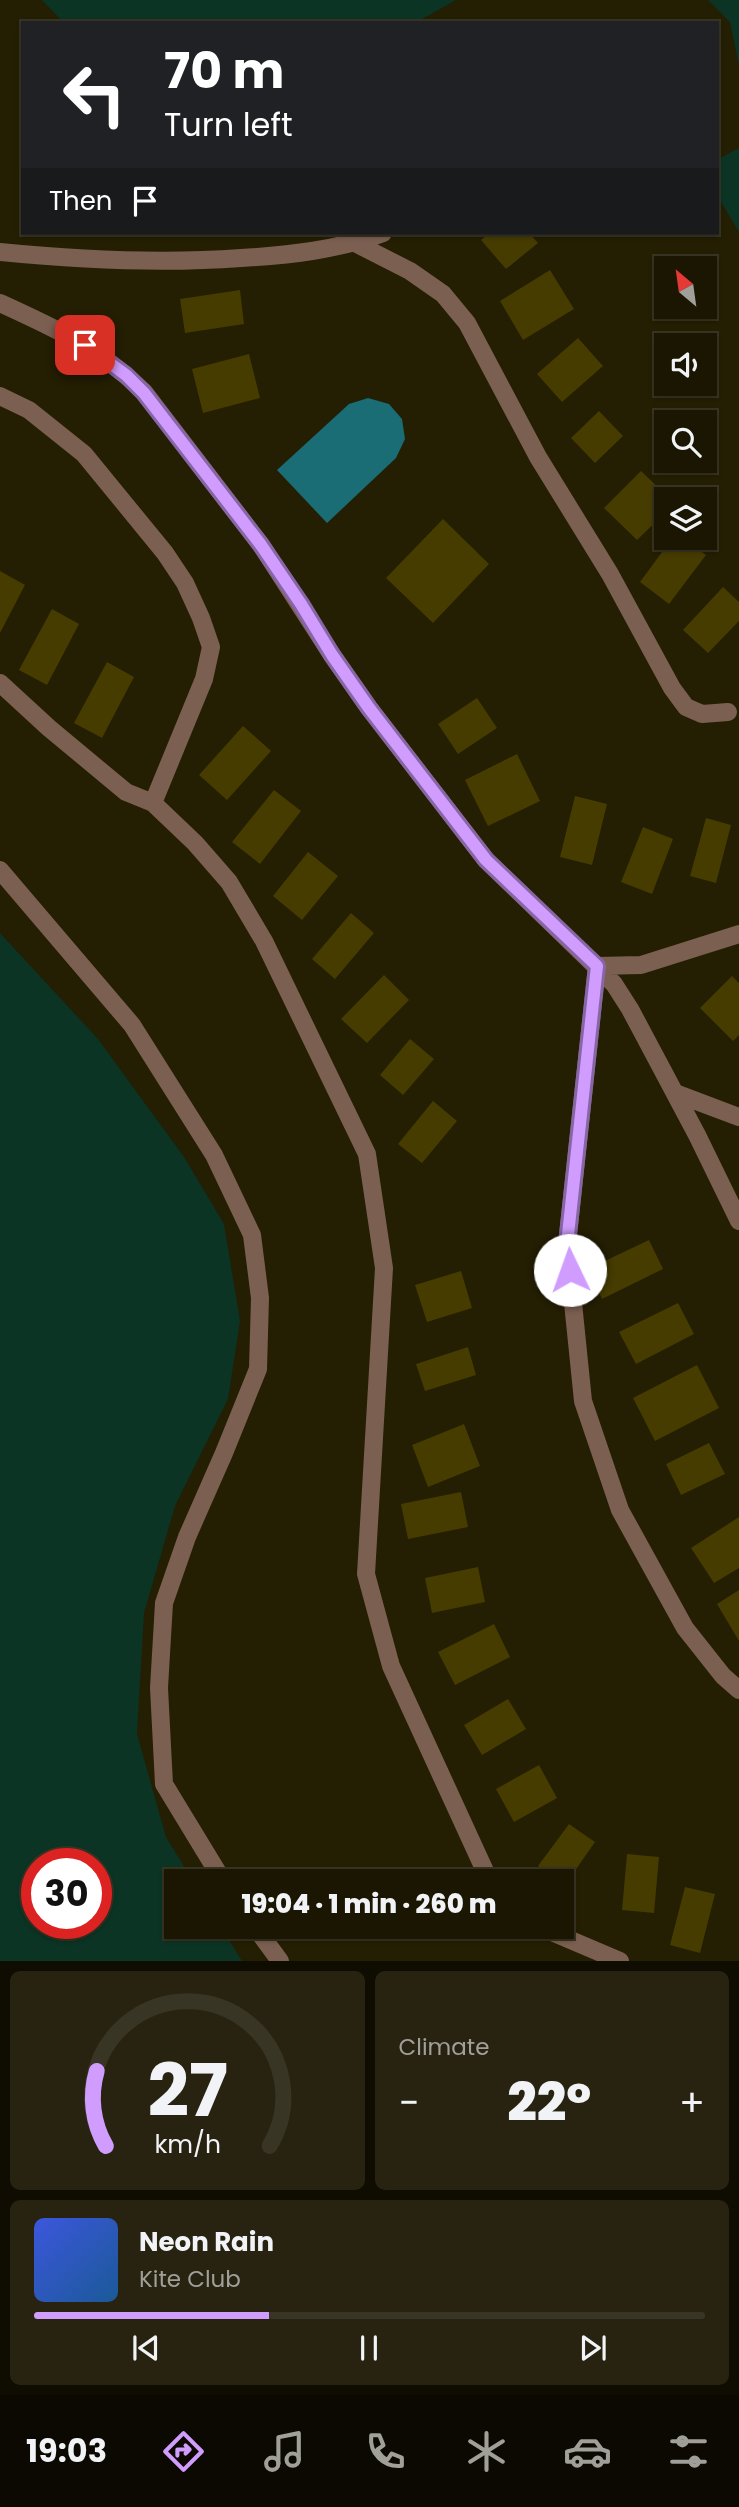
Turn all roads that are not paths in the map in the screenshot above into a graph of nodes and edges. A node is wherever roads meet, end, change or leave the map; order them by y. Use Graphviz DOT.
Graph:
graph roads {
  1 [pos="377,235"];
  2 [pos="355,243"];
  3 [pos="0,251"];
  4 [pos="0,303"];
  5 [pos="0,396"];
  6 [pos="0,683"];
  7 [pos="727,712"];
  8 [pos="153,803"];
  9 [pos="0,870"];
  10 [pos="739,934"];
  11 [pos="597,966"];
  12 [pos="675,1093"];
  13 [pos="739,1117"];
  14 [pos="739,1221"];
  15 [pos="739,1690"];
  16 [pos="216,1869"];
  17 [pos="484,1869"];
  18 [pos="263,1939"];
  19 [pos="568,1939"];
  20 [pos="279,1961"];
  21 [pos="620,1961"];
  1 -- 2 [label="street"];
  2 -- 3 [label="street"];
  2 -- 7 [label="street"];
  4 -- 11 [label="street"];
  5 -- 8 [label="street"];
  6 -- 8 [label="street"];
  8 -- 17 [label="street"];
  9 -- 16 [label="street"];
  10 -- 11 [label="street"];
  11 -- 12 [label="street"];
  11 -- 15 [label="street"];
  12 -- 13 [label="street"];
  12 -- 14 [label="street"];
  18 -- 20 [label="street"];
  19 -- 21 [label="street"];
}
